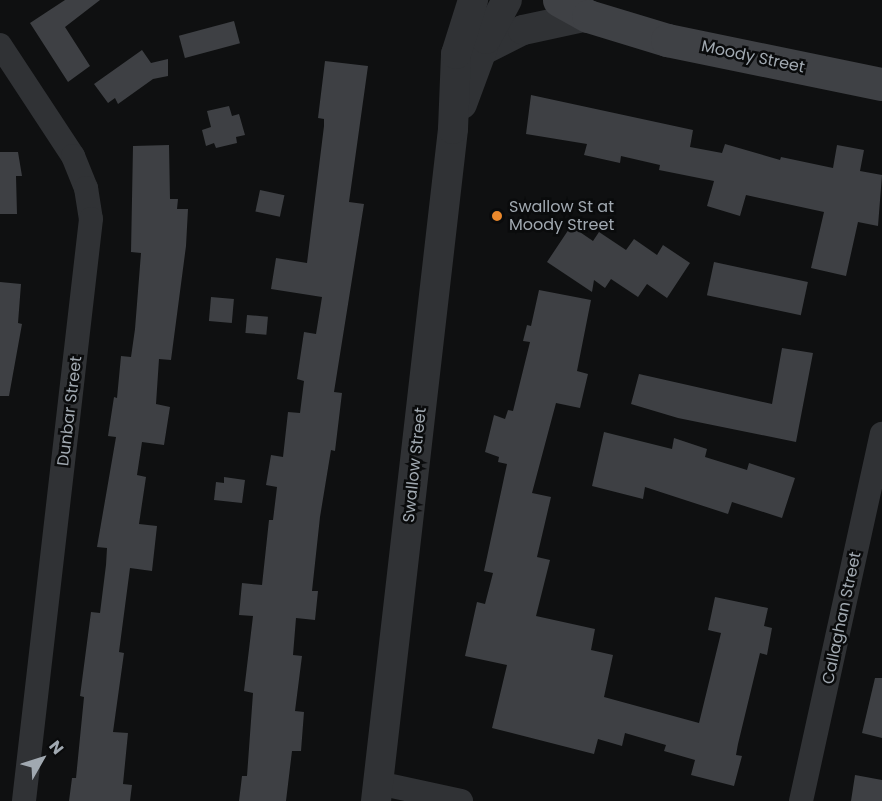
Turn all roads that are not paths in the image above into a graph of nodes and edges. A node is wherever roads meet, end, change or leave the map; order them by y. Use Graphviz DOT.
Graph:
graph roads {
  1 [pos="455,0"];
  2 [pos="472,0"];
  3 [pos="507,0"];
  4 [pos="560,0"];
  5 [pos="587,8"];
  6 [pos="0,45"];
  7 [pos="468,52"];
  8 [pos="882,84"];
  9 [pos="882,434"];
  10 [pos="377,792"];
  11 [pos="24,801"];
  12 [pos="461,801"];
  13 [pos="801,801"];
  1 -- 7 [label="street"];
  2 -- 7 [label="street, Swallow Street"];
  3 -- 7 [label="street, Swallow Street"];
  4 -- 5 [label="main road, Moody Street"];
  5 -- 7 [label="street"];
  5 -- 8 [label="main road, Moody Street"];
  6 -- 11 [label="street, Dunbar Street"];
  7 -- 10 [label="street, Swallow Street"];
  9 -- 13 [label="street, Callaghan Street"];
  10 -- 12 [label="street"];
}
